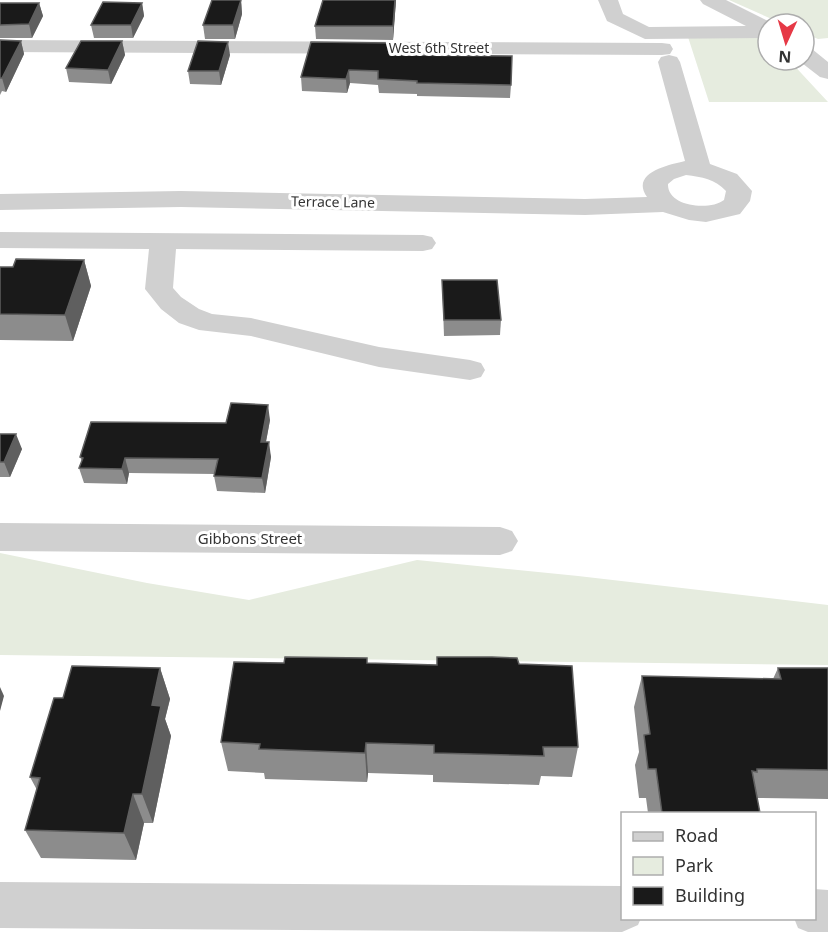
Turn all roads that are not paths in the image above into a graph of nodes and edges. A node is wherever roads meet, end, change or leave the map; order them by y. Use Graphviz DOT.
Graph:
graph roads {
  1 [pos="608,0"];
  2 [pos="710,0"];
  3 [pos="756,24"];
  4 [pos="756,30"];
  5 [pos="0,46"];
  6 [pos="699,168"];
  7 [pos="0,201"];
  8 [pos="666,204"];
  9 [pos="0,240"];
  10 [pos="163,241"];
  11 [pos="423,243"];
  12 [pos="470,370"];
  13 [pos="0,537"];
  14 [pos="500,540"];
  15 [pos="0,905"];
  16 [pos="621,909"];
  1 -- 4 [label="street"];
  2 -- 3 [label="street"];
  5 -- 6 [label="street, West 6th Street"];
  6 -- 8 [label="street, Terrace Lane"];
  6 -- 8 [label="street, Terrace Lane"];
  7 -- 8 [label="street, Terrace Lane"];
  9 -- 10 [label="street"];
  10 -- 11 [label="street"];
  10 -- 12 [label="street"];
  13 -- 14 [label="street, Gibbons Street"];
  15 -- 16 [label="street"];
}
